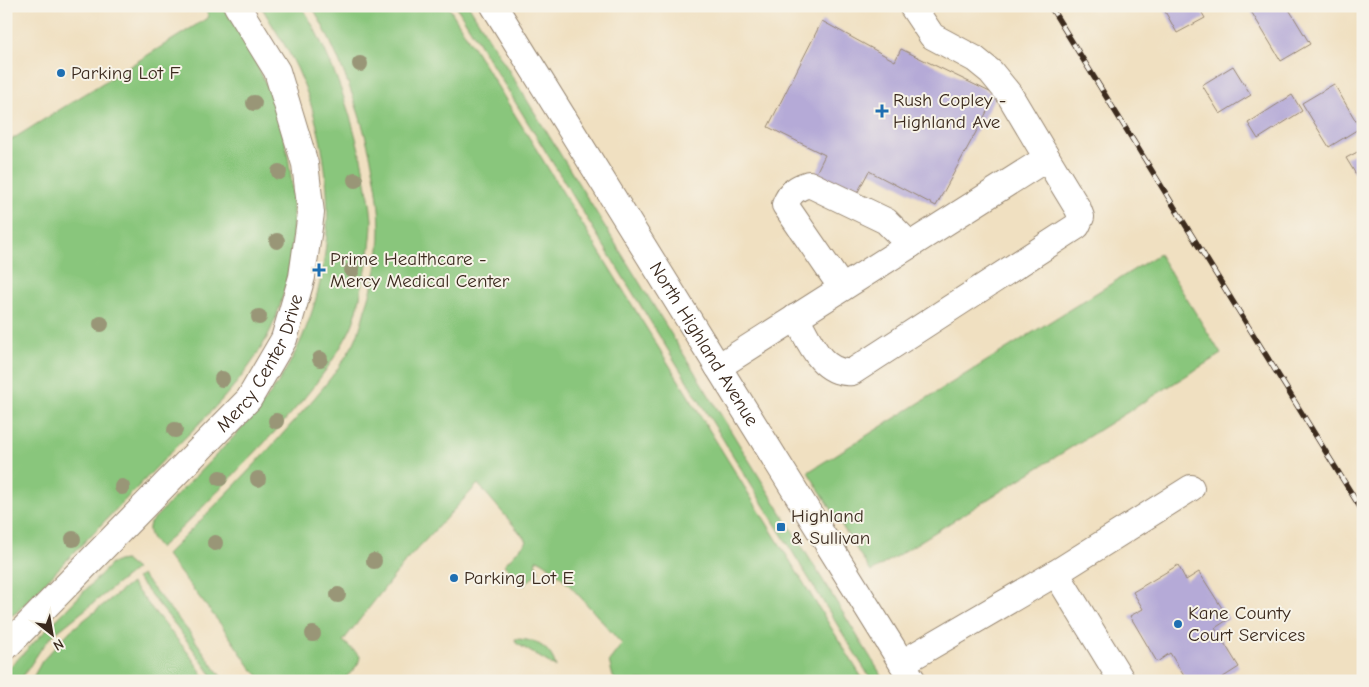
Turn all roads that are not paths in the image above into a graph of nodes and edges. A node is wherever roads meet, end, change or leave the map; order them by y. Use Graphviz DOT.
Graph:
graph roads {
  1 [pos="237,6"];
  2 [pos="494,6"];
  3 [pos="912,6"];
  4 [pos="1047,158"];
  5 [pos="910,245"];
  6 [pos="842,288"];
  7 [pos="796,317"];
  8 [pos="718,367"];
  9 [pos="1191,488"];
  10 [pos="1056,573"];
  11 [pos="6,648"];
  12 [pos="907,672"];
  13 [pos="1122,681"];
  1 -- 11 [label="street, Mercy Center Drive"];
  2 -- 8 [label="street, North Highland Avenue"];
  3 -- 4 [label="street"];
  4 -- 5 [label="street"];
  4 -- 7 [label="street"];
  5 -- 6 [label="street"];
  5 -- 6 [label="street"];
  6 -- 7 [label="street"];
  7 -- 8 [label="street"];
  8 -- 12 [label="street, North Highland Avenue"];
  9 -- 10 [label="street"];
  10 -- 12 [label="street"];
  10 -- 13 [label="street"];
}
